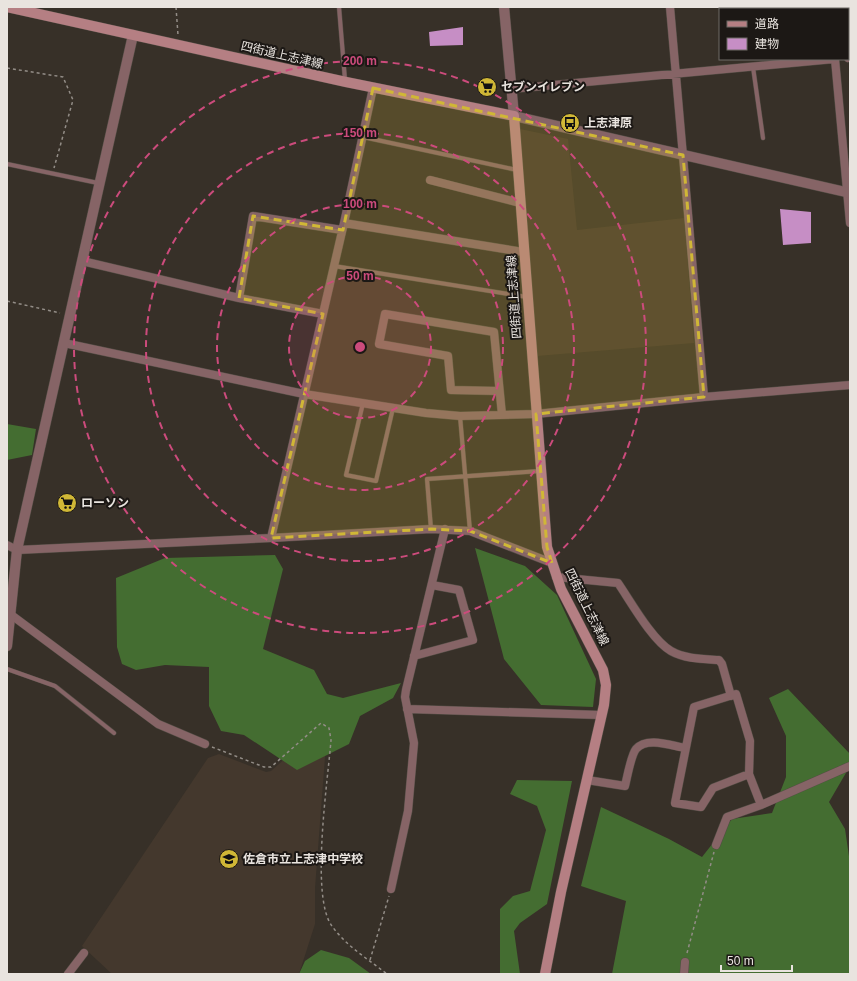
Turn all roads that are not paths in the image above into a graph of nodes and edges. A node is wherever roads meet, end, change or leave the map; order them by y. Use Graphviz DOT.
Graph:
graph roads {
  1 [pos="8,7"];
  2 [pos="339,7"];
  3 [pos="504,7"];
  4 [pos="670,7"];
  5 [pos="133,35"];
  6 [pos="819,60"];
  7 [pos="834,60"];
  8 [pos="758,64"];
  9 [pos="676,74"];
  10 [pos="346,82"];
  11 [pos="373,88"];
  12 [pos="511,89"];
  13 [pos="514,116"];
  14 [pos="363,136"];
  15 [pos="763,138"];
  16 [pos="683,155"];
  17 [pos="7,164"];
  18 [pos="517,170"];
  19 [pos="430,180"];
  20 [pos="98,183"];
  21 [pos="849,192"];
  22 [pos="520,203"];
  23 [pos="850,223"];
  24 [pos="343,227"];
  25 [pos="523,252"];
  26 [pos="82,261"];
  27 [pos="334,266"];
  28 [pos="527,297"];
  29 [pos="239,298"];
  30 [pos="323,314"];
  31 [pos="64,344"];
  32 [pos="850,385"];
  33 [pos="499,391"];
  34 [pos="304,394"];
  35 [pos="704,397"];
  36 [pos="363,404"];
  37 [pos="393,408"];
  38 [pos="536,414"];
  39 [pos="502,415"];
  40 [pos="460,416"];
  41 [pos="541,471"];
  42 [pos="465,476"];
  43 [pos="431,528"];
  44 [pos="445,529"];
  45 [pos="470,531"];
  46 [pos="271,538"];
  47 [pos="7,545"];
  48 [pos="17,550"];
  49 [pos="552,563"];
  50 [pos="556,577"];
  51 [pos="432,585"];
  52 [pos="10,614"];
  53 [pos="7,646"];
  54 [pos="414,656"];
  55 [pos="7,669"];
  56 [pos="731,696"];
  57 [pos="407,709"];
  58 [pos="601,715"];
  59 [pos="114,733"];
  60 [pos="205,744"];
  61 [pos="685,748"];
  62 [pos="850,766"];
  63 [pos="749,774"];
  64 [pos="587,780"];
  65 [pos="761,805"];
  66 [pos="716,844"];
  67 [pos="391,889"];
  68 [pos="84,953"];
  69 [pos="685,962"];
  70 [pos="68,974"];
  71 [pos="545,974"];
  72 [pos="684,974"];
  1 -- 5 [label="main road, 四街道上志津線"];
  2 -- 10 [label="lane"];
  3 -- 12 [label="street"];
  4 -- 9 [label="street"];
  5 -- 10 [label="main road, 四街道上志津線"];
  5 -- 20 [label="street"];
  6 -- 8 [label="street"];
  7 -- 21 [label="street"];
  8 -- 9 [label="street"];
  8 -- 15 [label="lane"];
  9 -- 12 [label="street"];
  9 -- 16 [label="street"];
  10 -- 11 [label="main road, 四街道上志津線"];
  11 -- 13 [label="main road, 四街道上志津線"];
  11 -- 14 [label="street"];
  12 -- 13 [label="street"];
  13 -- 16 [label="street"];
  13 -- 18 [label="main road, 四街道上志津線"];
  14 -- 18 [label="lane"];
  14 -- 24 [label="street"];
  16 -- 21 [label="street"];
  16 -- 35 [label="street"];
  17 -- 20 [label="lane"];
  18 -- 22 [label="main road, 四街道上志津線"];
  19 -- 22 [label="street"];
  20 -- 26 [label="street"];
  21 -- 23 [label="street"];
  22 -- 25 [label="main road, 四街道上志津線"];
  24 -- 25 [label="street"];
  24 -- 27 [label="street"];
  24 -- 29 [label="street"];
  25 -- 28 [label="main road, 四街道上志津線"];
  26 -- 29 [label="street"];
  26 -- 31 [label="street"];
  27 -- 28 [label="lane"];
  27 -- 30 [label="street"];
  28 -- 38 [label="main road, 四街道上志津線"];
  29 -- 30 [label="street"];
  30 -- 34 [label="street"];
  31 -- 34 [label="street"];
  31 -- 48 [label="street"];
  32 -- 35 [label="street"];
  33 -- 33 [label="street"];
  33 -- 39 [label="street"];
  34 -- 36 [label="street"];
  34 -- 46 [label="street"];
  35 -- 38 [label="street"];
  36 -- 37 [label="street"];
  36 -- 37 [label="lane"];
  37 -- 40 [label="street"];
  38 -- 39 [label="street"];
  38 -- 41 [label="main road, 四街道上志津線"];
  39 -- 40 [label="street"];
  40 -- 42 [label="lane"];
  41 -- 42 [label="lane"];
  41 -- 49 [label="main road, 四街道上志津線"];
  42 -- 43 [label="lane"];
  42 -- 45 [label="lane"];
  43 -- 44 [label="street"];
  43 -- 46 [label="street"];
  44 -- 45 [label="street"];
  44 -- 51 [label="street"];
  45 -- 49 [label="street"];
  46 -- 48 [label="street"];
  47 -- 48 [label="street"];
  48 -- 52 [label="street"];
  49 -- 50 [label="main road, 四街道上志津線"];
  50 -- 56 [label="street"];
  50 -- 58 [label="main road, 四街道上志津線"];
  51 -- 54 [label="street"];
  51 -- 54 [label="street"];
  52 -- 53 [label="street"];
  52 -- 60 [label="street"];
  54 -- 57 [label="street"];
  55 -- 59 [label="lane"];
  56 -- 61 [label="street"];
  56 -- 63 [label="street"];
  57 -- 58 [label="street"];
  57 -- 67 [label="street"];
  58 -- 64 [label="main road, 四街道上志津線"];
  61 -- 63 [label="street"];
  61 -- 64 [label="street"];
  62 -- 65 [label="street"];
  63 -- 65 [label="street"];
  64 -- 71 [label="main road, 四街道上志津線"];
  65 -- 66 [label="street"];
  68 -- 70 [label="street"];
  69 -- 72 [label="street"];
}
